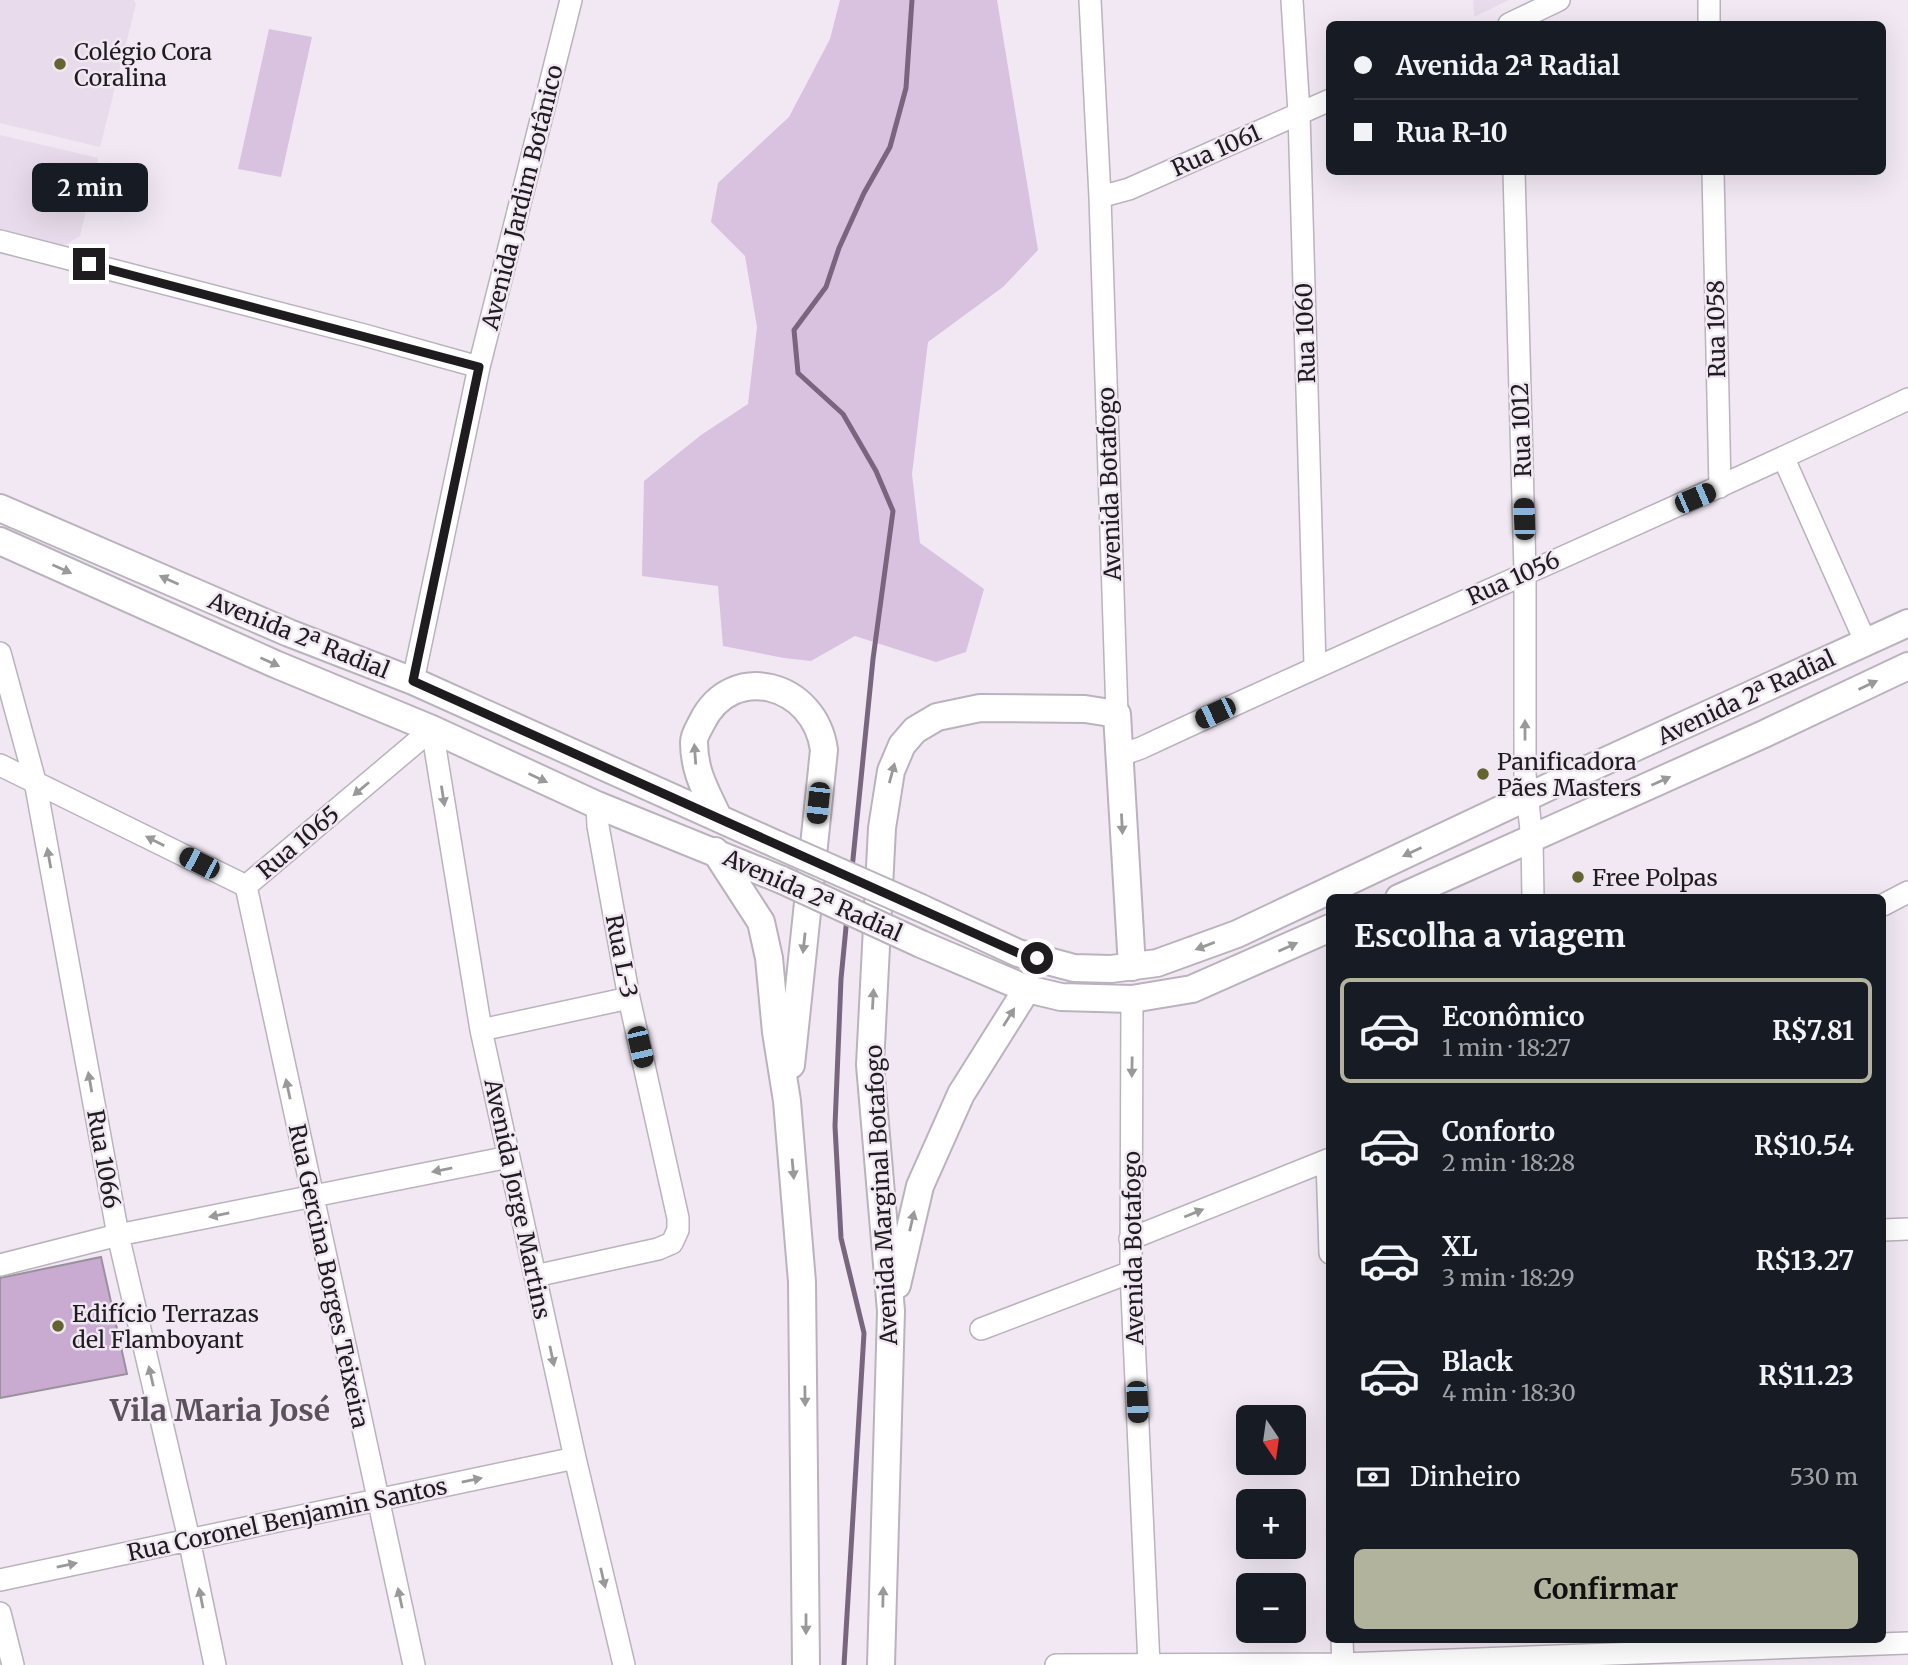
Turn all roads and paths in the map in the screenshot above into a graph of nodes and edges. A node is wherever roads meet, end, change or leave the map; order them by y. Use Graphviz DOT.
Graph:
graph roads {
  1 [pos="571,0"];
  2 [pos="1090,0"];
  3 [pos="1292,0"];
  4 [pos="1559,0"];
  5 [pos="1709,0"];
  6 [pos="1516,21"];
  7 [pos="1709,21"];
  8 [pos="1326,102"];
  9 [pos="1299,113"];
  10 [pos="1514,175"];
  11 [pos="1713,175"];
  12 [pos="1100,197"];
  13 [pos="0,242"];
  14 [pos="479,367"];
  15 [pos="1908,399"];
  16 [pos="1784,458"];
  17 [pos="1720,488"];
  18 [pos="0,508"];
  19 [pos="0,541"];
  20 [pos="1525,572"];
  21 [pos="1908,623"];
  22 [pos="1866,642"];
  23 [pos="0,653"];
  24 [pos="1315,666"];
  25 [pos="1908,666"];
  26 [pos="413,681"];
  27 [pos="1116,713"];
  28 [pos="432,729"];
  29 [pos="525,733"];
  30 [pos="1118,756"];
  31 [pos="0,765"];
  32 [pos="35,781"];
  33 [pos="1527,798"];
  34 [pos="597,805"];
  35 [pos="718,817"];
  36 [pos="1474,823"];
  37 [pos="1532,839"];
  38 [pos="715,851"];
  39 [pos="246,886"];
  40 [pos="1908,892"];
  41 [pos="1408,894"];
  42 [pos="1533,894"];
  43 [pos="1886,903"];
  44 [pos="1326,930"];
  45 [pos="1132,967"];
  46 [pos="1027,989"];
  47 [pos="629,998"];
  48 [pos="1132,999"];
  49 [pos="481,1030"];
  50 [pos="788,1101"];
  51 [pos="509,1157"];
  52 [pos="1326,1160"];
  53 [pos="311,1196"];
  54 [pos="1908,1229"];
  55 [pos="1886,1230"];
  56 [pos="118,1235"];
  57 [pos="1130,1239"];
  58 [pos="0,1265"];
  59 [pos="1131,1272"];
  60 [pos="535,1276"];
  61 [pos="891,1311"];
  62 [pos="981,1329"];
  63 [pos="575,1458"];
  64 [pos="378,1500"];
  65 [pos="189,1539"];
  66 [pos="0,1580"];
  67 [pos="0,1613"];
  68 [pos="1342,1643"];
  69 [pos="1908,1643"];
  70 [pos="1754,1651"];
  71 [pos="1561,1653"];
  72 [pos="1149,1664"];
  73 [pos="13,1665"];
  74 [pos="215,1665"];
  75 [pos="414,1665"];
  76 [pos="624,1665"];
  77 [pos="806,1665"];
  78 [pos="881,1665"];
  79 [pos="1056,1665"];
  80 [pos="1343,1665"];
  1 -- 14 [label="street, Avenida Jardim Botânico"];
  2 -- 12 [label="street, Avenida Botafogo"];
  3 -- 9 [label="street, Rua 1060"];
  4 -- 6 [label="street"];
  5 -- 7 [label="street"];
  8 -- 9 [label="street, Rua 1061"];
  9 -- 12 [label="street, Rua 1061"];
  9 -- 24 [label="street, Rua 1060"];
  10 -- 20 [label="street, Rua 1012"];
  11 -- 17 [label="street, Rua 1058"];
  12 -- 27 [label="street, Avenida Botafogo"];
  13 -- 14 [label="street"];
  14 -- 26 [label="street, Avenida Jardim Botânico"];
  15 -- 16 [label="street, Rua 1056"];
  16 -- 17 [label="street, Rua 1056"];
  16 -- 22 [label="street"];
  17 -- 20 [label="street, Rua 1056"];
  26 -- 18 [label="main road, Avenida 2ª Radial, one-way"];
  19 -- 28 [label="main road, Avenida 2ª Radial, one-way"];
  20 -- 24 [label="street, Rua 1056"];
  33 -- 20 [label="street, Rua 1012, one-way"];
  21 -- 22 [label="main road, Avenida 2ª Radial"];
  22 -- 33 [label="main road, Avenida 2ª Radial"];
  23 -- 32 [label="street, Rua 1066"];
  24 -- 30 [label="street, Rua 1056"];
  37 -- 25 [label="main road, Avenida 2ª Radial, one-way"];
  26 -- 29 [label="main road, Avenida 2ª Radial"];
  27 -- 30 [label="main road, Avenida Botafogo"];
  61 -- 27 [label="main road, Avenida Marginal Botafogo, one-way"];
  28 -- 29 [label="main road"];
  28 -- 34 [label="main road, Avenida 2ª Radial, one-way"];
  28 -- 39 [label="street, Rua 1065, one-way"];
  28 -- 49 [label="street, Avenida Jorge Martins, one-way"];
  29 -- 35 [label="main road, Avenida 2ª Radial"];
  30 -- 45 [label="main road, Avenida Botafogo, one-way"];
  31 -- 32 [label="street, Rua 1065"];
  39 -- 32 [label="street, Rua 1065, one-way"];
  56 -- 32 [label="street, Rua 1066, one-way"];
  33 -- 36 [label="main road, Avenida 2ª Radial"];
  33 -- 37 [label="street, Rua 1012"];
  34 -- 38 [label="main road, Avenida 2ª Radial"];
  34 -- 47 [label="street, Rua L-3"];
  35 -- 45 [label="main road, Avenida 2ª Radial, bridge"];
  35 -- 50 [label="main road, one-way"];
  36 -- 37 [label="main road"];
  36 -- 45 [label="main road, Avenida 2ª Radial, one-way"];
  37 -- 41 [label="main road, Avenida 2ª Radial"];
  37 -- 42 [label="street, Rua 1012"];
  38 -- 46 [label="main road, Avenida 2ª Radial, bridge"];
  38 -- 50 [label="main road"];
  53 -- 39 [label="street, Rua Gercina Borges Teixeira, one-way"];
  40 -- 43 [label="street"];
  48 -- 44 [label="main road, Avenida 2ª Radial, one-way"];
  46 -- 48 [label="main road, Avenida 2ª Radial"];
  61 -- 46 [label="main road, one-way"];
  47 -- 49 [label="street"];
  47 -- 60 [label="street, Rua L-3"];
  48 -- 57 [label="street, Avenida Botafogo, one-way"];
  49 -- 51 [label="street, Avenida Jorge Martins"];
  50 -- 77 [label="main road, one-way"];
  51 -- 53 [label="street, one-way"];
  51 -- 60 [label="street, Avenida Jorge Martins"];
  57 -- 52 [label="street, one-way"];
  53 -- 56 [label="street, one-way"];
  53 -- 64 [label="street, Rua Gercina Borges Teixeira"];
  54 -- 55 [label="street"];
  56 -- 58 [label="street"];
  65 -- 56 [label="street, Rua 1066, one-way"];
  57 -- 59 [label="street, Avenida Botafogo"];
  59 -- 62 [label="street"];
  59 -- 72 [label="street, Avenida Botafogo"];
  60 -- 63 [label="street, Avenida Jorge Martins, one-way"];
  78 -- 61 [label="main road, Avenida Marginal Botafogo, one-way"];
  64 -- 63 [label="street, Rua Coronel Benjamin Santos, one-way"];
  63 -- 76 [label="street, Avenida Jorge Martins, one-way"];
  64 -- 65 [label="street, Rua Coronel Benjamin Santos"];
  75 -- 64 [label="street, Rua Gercina Borges Teixeira, one-way"];
  66 -- 65 [label="street, Rua Coronel Benjamin Santos, one-way"];
  74 -- 65 [label="street, Rua 1066, one-way"];
  67 -- 73 [label="street"];
  68 -- 80 [label="street"];
  69 -- 70 [label="street"];
  70 -- 71 [label="street"];
  71 -- 80 [label="street"];
  72 -- 79 [label="street"];
  72 -- 80 [label="street"];
}
